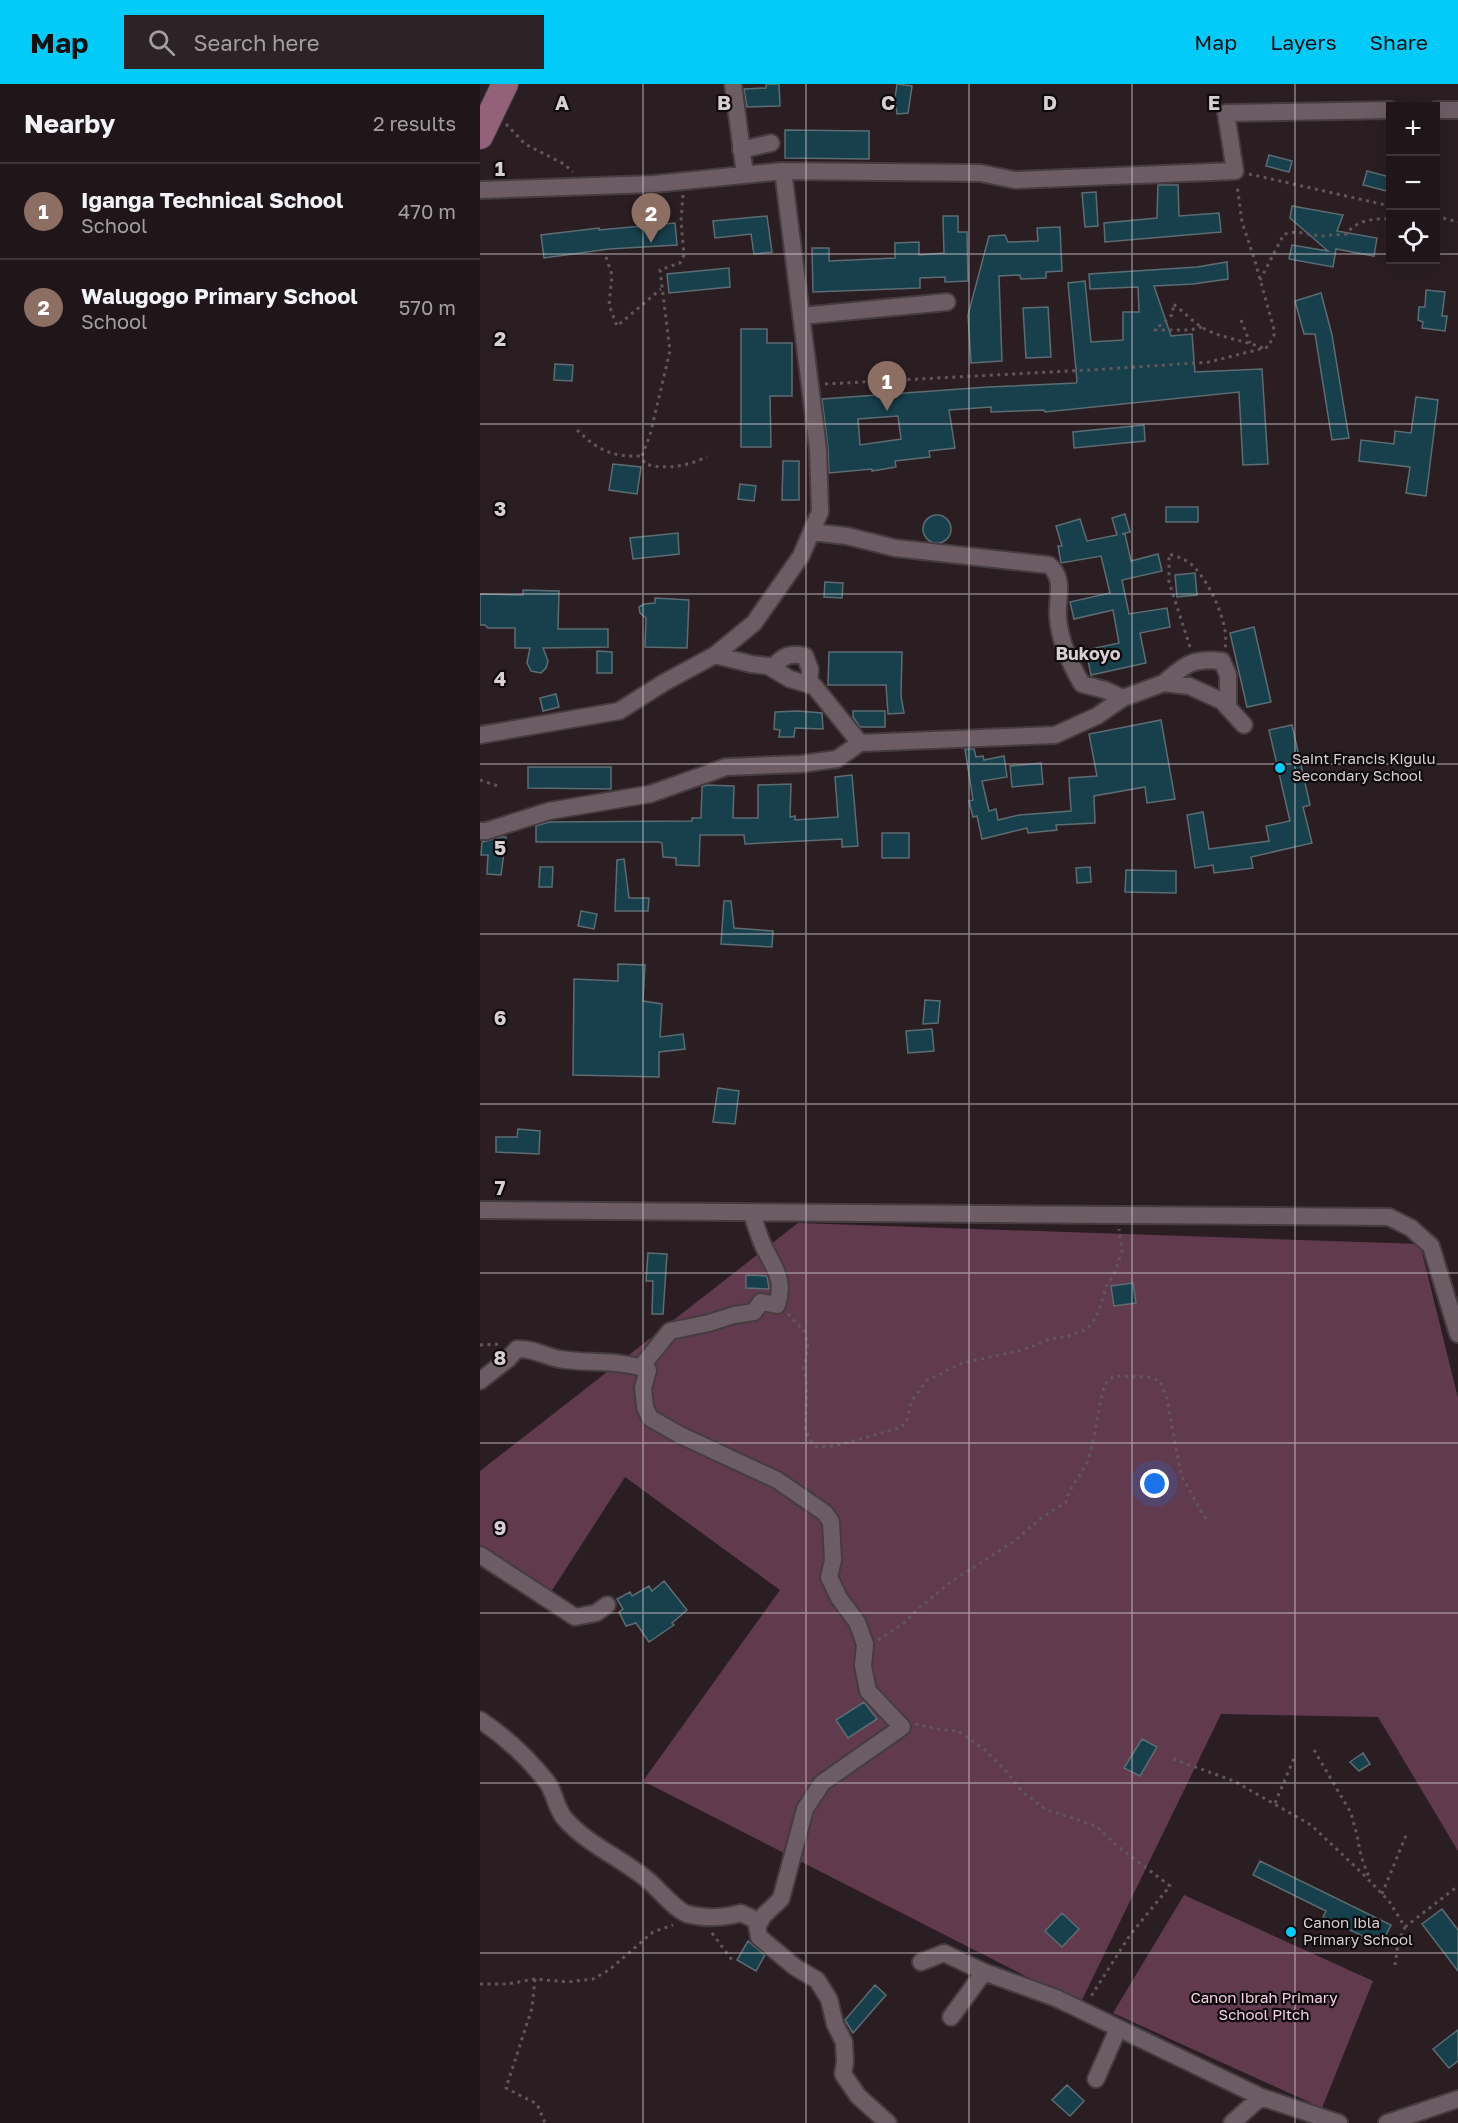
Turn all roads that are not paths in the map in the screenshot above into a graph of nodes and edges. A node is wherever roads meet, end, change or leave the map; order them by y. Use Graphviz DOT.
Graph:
graph roads {
  1 [pos="505,84"];
  2 [pos="733,84"];
  3 [pos="1386,110"];
  4 [pos="1440,110"];
  5 [pos="1458,110"];
  6 [pos="485,124"];
  7 [pos="771,142"];
  8 [pos="741,150"];
  9 [pos="783,171"];
  10 [pos="745,175"];
  11 [pos="480,190"];
  12 [pos="947,302"];
  13 [pos="801,316"];
  14 [pos="811,532"];
  15 [pos="715,655"];
  16 [pos="773,668"];
  17 [pos="1164,683"];
  18 [pos="809,685"];
  19 [pos="1123,698"];
  20 [pos="1228,708"];
  21 [pos="1244,725"];
  22 [pos="480,735"];
  23 [pos="860,743"];
  24 [pos="480,831"];
  25 [pos="480,1210"];
  26 [pos="751,1212"];
  27 [pos="1458,1334"];
  28 [pos="641,1367"];
  29 [pos="480,1381"];
  30 [pos="480,1555"];
  31 [pos="607,1605"];
  32 [pos="480,1720"];
  33 [pos="760,1922"];
  34 [pos="921,1962"];
  35 [pos="984,1971"];
  36 [pos="951,2017"];
  37 [pos="1118,2028"];
  38 [pos="1096,2079"];
  39 [pos="1261,2097"];
  40 [pos="1458,2098"];
  41 [pos="888,2123"];
  42 [pos="1232,2123"];
  43 [pos="1339,2123"];
  44 [pos="1387,2123"];
  1 -- 6 [label="main road"];
  2 -- 8 [label="street"];
  3 -- 9 [label="street"];
  4 -- 5 [label="street"];
  7 -- 8 [label="street"];
  8 -- 10 [label="street"];
  9 -- 10 [label="street"];
  9 -- 13 [label="street"];
  10 -- 11 [label="street"];
  12 -- 13 [label="street"];
  13 -- 14 [label="street"];
  14 -- 15 [label="street"];
  14 -- 19 [label="street"];
  15 -- 16 [label="street"];
  15 -- 22 [label="street"];
  16 -- 18 [label="street"];
  16 -- 18 [label="street"];
  17 -- 19 [label="street"];
  17 -- 20 [label="street"];
  17 -- 20 [label="street"];
  18 -- 23 [label="street"];
  19 -- 23 [label="street"];
  20 -- 21 [label="street"];
  23 -- 24 [label="street"];
  25 -- 26 [label="street"];
  26 -- 27 [label="street"];
  26 -- 28 [label="street"];
  28 -- 29 [label="street"];
  28 -- 33 [label="street"];
  30 -- 31 [label="street"];
  32 -- 33 [label="street"];
  33 -- 41 [label="street"];
  34 -- 35 [label="street"];
  35 -- 36 [label="street"];
  35 -- 37 [label="street"];
  37 -- 38 [label="street"];
  37 -- 39 [label="street"];
  39 -- 42 [label="street"];
  39 -- 43 [label="street"];
  40 -- 44 [label="street"];
}
